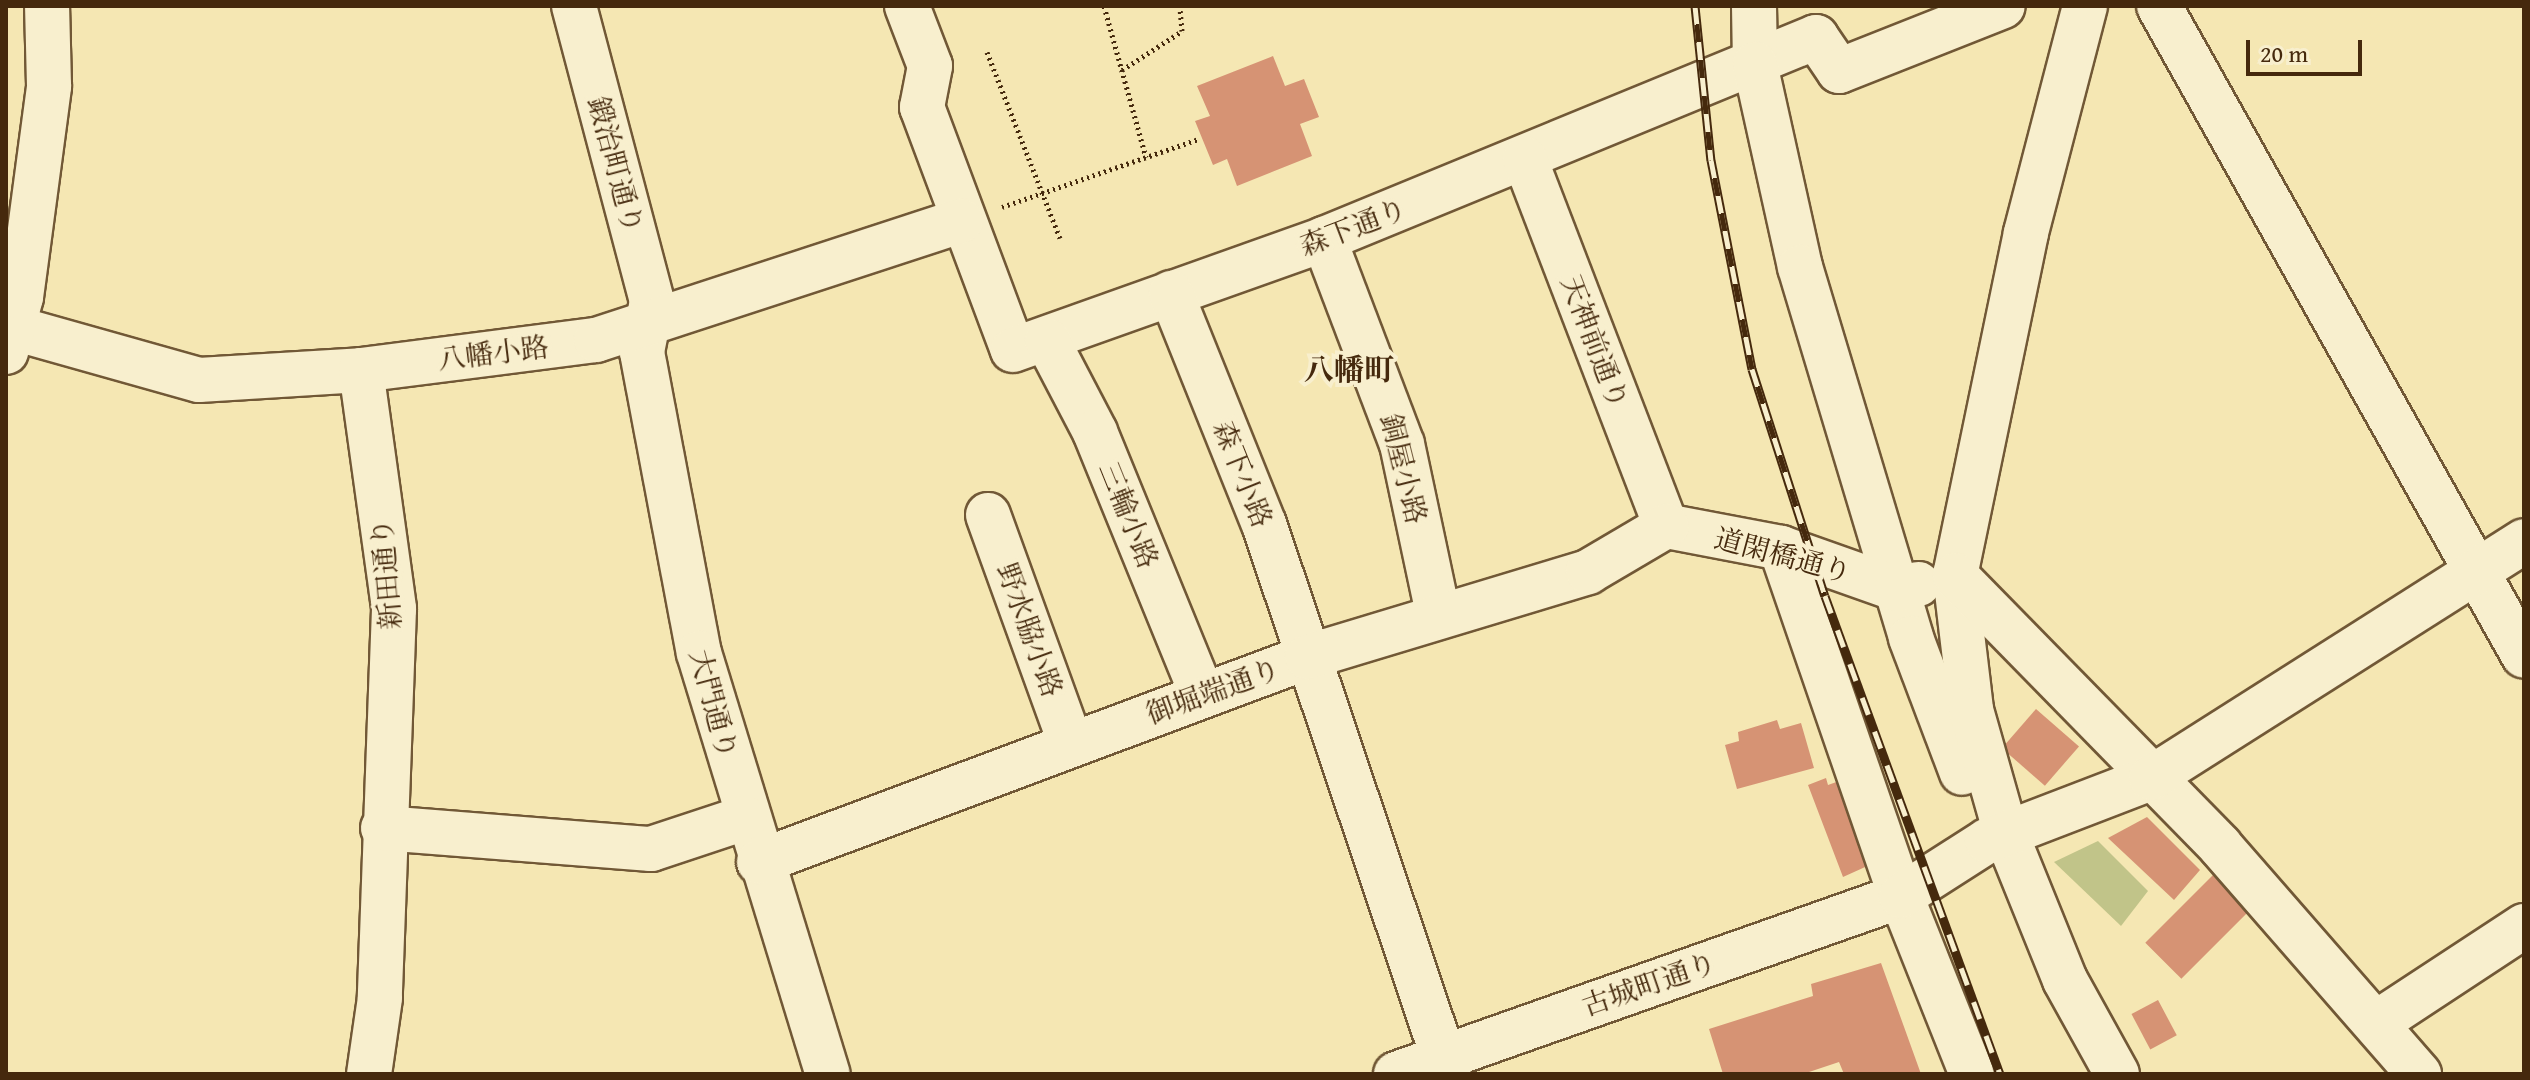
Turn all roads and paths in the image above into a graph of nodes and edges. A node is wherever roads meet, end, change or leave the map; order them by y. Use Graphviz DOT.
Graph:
graph roads {
  1 [pos="47,6"];
  2 [pos="574,6"];
  3 [pos="907,6"];
  4 [pos="1104,6"];
  5 [pos="1180,6"];
  6 [pos="1754,6"];
  7 [pos="2003,6"];
  8 [pos="2085,6"];
  9 [pos="2159,6"];
  10 [pos="987,52"];
  11 [pos="1755,64"];
  12 [pos="1122,70"];
  13 [pos="1198,139"];
  14 [pos="1146,157"];
  15 [pos="1525,159"];
  16 [pos="1042,193"];
  17 [pos="961,221"];
  18 [pos="1060,238"];
  19 [pos="1324,239"];
  20 [pos="1171,293"];
  21 [pos="12,317"];
  22 [pos="645,324"];
  23 [pos="1047,340"];
  24 [pos="361,370"];
  25 [pos="988,515"];
  26 [pos="1666,526"];
  27 [pos="2524,541"];
  28 [pos="1781,548"];
  29 [pos="2474,567"];
  30 [pos="1955,575"];
  31 [pos="1897,589"];
  32 [pos="1438,613"];
  33 [pos="2524,656"];
  34 [pos="1307,657"];
  35 [pos="1202,694"];
  36 [pos="1071,744"];
  37 [pos="2151,778"];
  38 [pos="745,818"];
  39 [pos="383,828"];
  40 [pos="1996,838"];
  41 [pos="759,862"];
  42 [pos="1901,896"];
  43 [pos="2524,926"];
  44 [pos="2378,1022"];
  45 [pos="1446,1065"];
  46 [pos="369,1074"];
  47 [pos="828,1074"];
  48 [pos="1396,1074"];
  49 [pos="1972,1074"];
  50 [pos="2117,1074"];
  51 [pos="2419,1074"];
  1 -- 21 [label="street"];
  2 -- 22 [label="street, 鍛治町通り"];
  3 -- 17 [label="street"];
  4 -- 12 [label="path"];
  5 -- 12 [label="path"];
  6 -- 11 [label="street"];
  7 -- 11 [label="street, 森下通り"];
  8 -- 30 [label="street"];
  9 -- 29 [label="street"];
  10 -- 16 [label="path"];
  11 -- 15 [label="street, 森下通り"];
  11 -- 31 [label="street"];
  12 -- 14 [label="path"];
  13 -- 14 [label="path"];
  14 -- 16 [label="path"];
  15 -- 19 [label="street, 森下通り"];
  15 -- 26 [label="street, 天神前通り"];
  16 -- 17 [label="path"];
  16 -- 18 [label="path"];
  17 -- 22 [label="street, 八幡小路"];
  17 -- 23 [label="street, 森下通り"];
  19 -- 20 [label="street, 森下通り"];
  19 -- 32 [label="street, 銅屋小路"];
  20 -- 23 [label="street, 森下通り"];
  20 -- 34 [label="street, 森下小路"];
  21 -- 24 [label="street, 八幡小路"];
  22 -- 24 [label="street, 八幡小路"];
  22 -- 38 [label="street, 大門通り"];
  23 -- 35 [label="street, 三輪小路"];
  24 -- 39 [label="street, 新田通り"];
  25 -- 36 [label="street, 野水脇小路"];
  26 -- 28 [label="street, 道閑橋通り"];
  26 -- 32 [label="street, 御堀端通り"];
  27 -- 29 [label="street, 古城町通り"];
  28 -- 31 [label="street, 道閑橋通り"];
  28 -- 42 [label="street"];
  29 -- 33 [label="street"];
  29 -- 37 [label="street, 古城町通り"];
  30 -- 31 [label="street"];
  30 -- 37 [label="street"];
  30 -- 40 [label="street"];
  31 -- 40 [label="street"];
  32 -- 34 [label="street, 御堀端通り"];
  34 -- 35 [label="street, 御堀端通り"];
  34 -- 45 [label="street, 森下小路"];
  35 -- 36 [label="street, 御堀端通り"];
  36 -- 41 [label="street, 御堀端通り"];
  37 -- 40 [label="street, 古城町通り"];
  37 -- 44 [label="street"];
  38 -- 39 [label="street"];
  38 -- 41 [label="street, 大門通り"];
  39 -- 46 [label="street, 新田通り"];
  40 -- 42 [label="street, 古城町通り"];
  40 -- 50 [label="street"];
  41 -- 47 [label="street, 大門通り"];
  42 -- 45 [label="street, 古城町通り"];
  42 -- 49 [label="street"];
  43 -- 44 [label="street"];
  44 -- 51 [label="street"];
  45 -- 48 [label="street, 古城町通り"];
}
